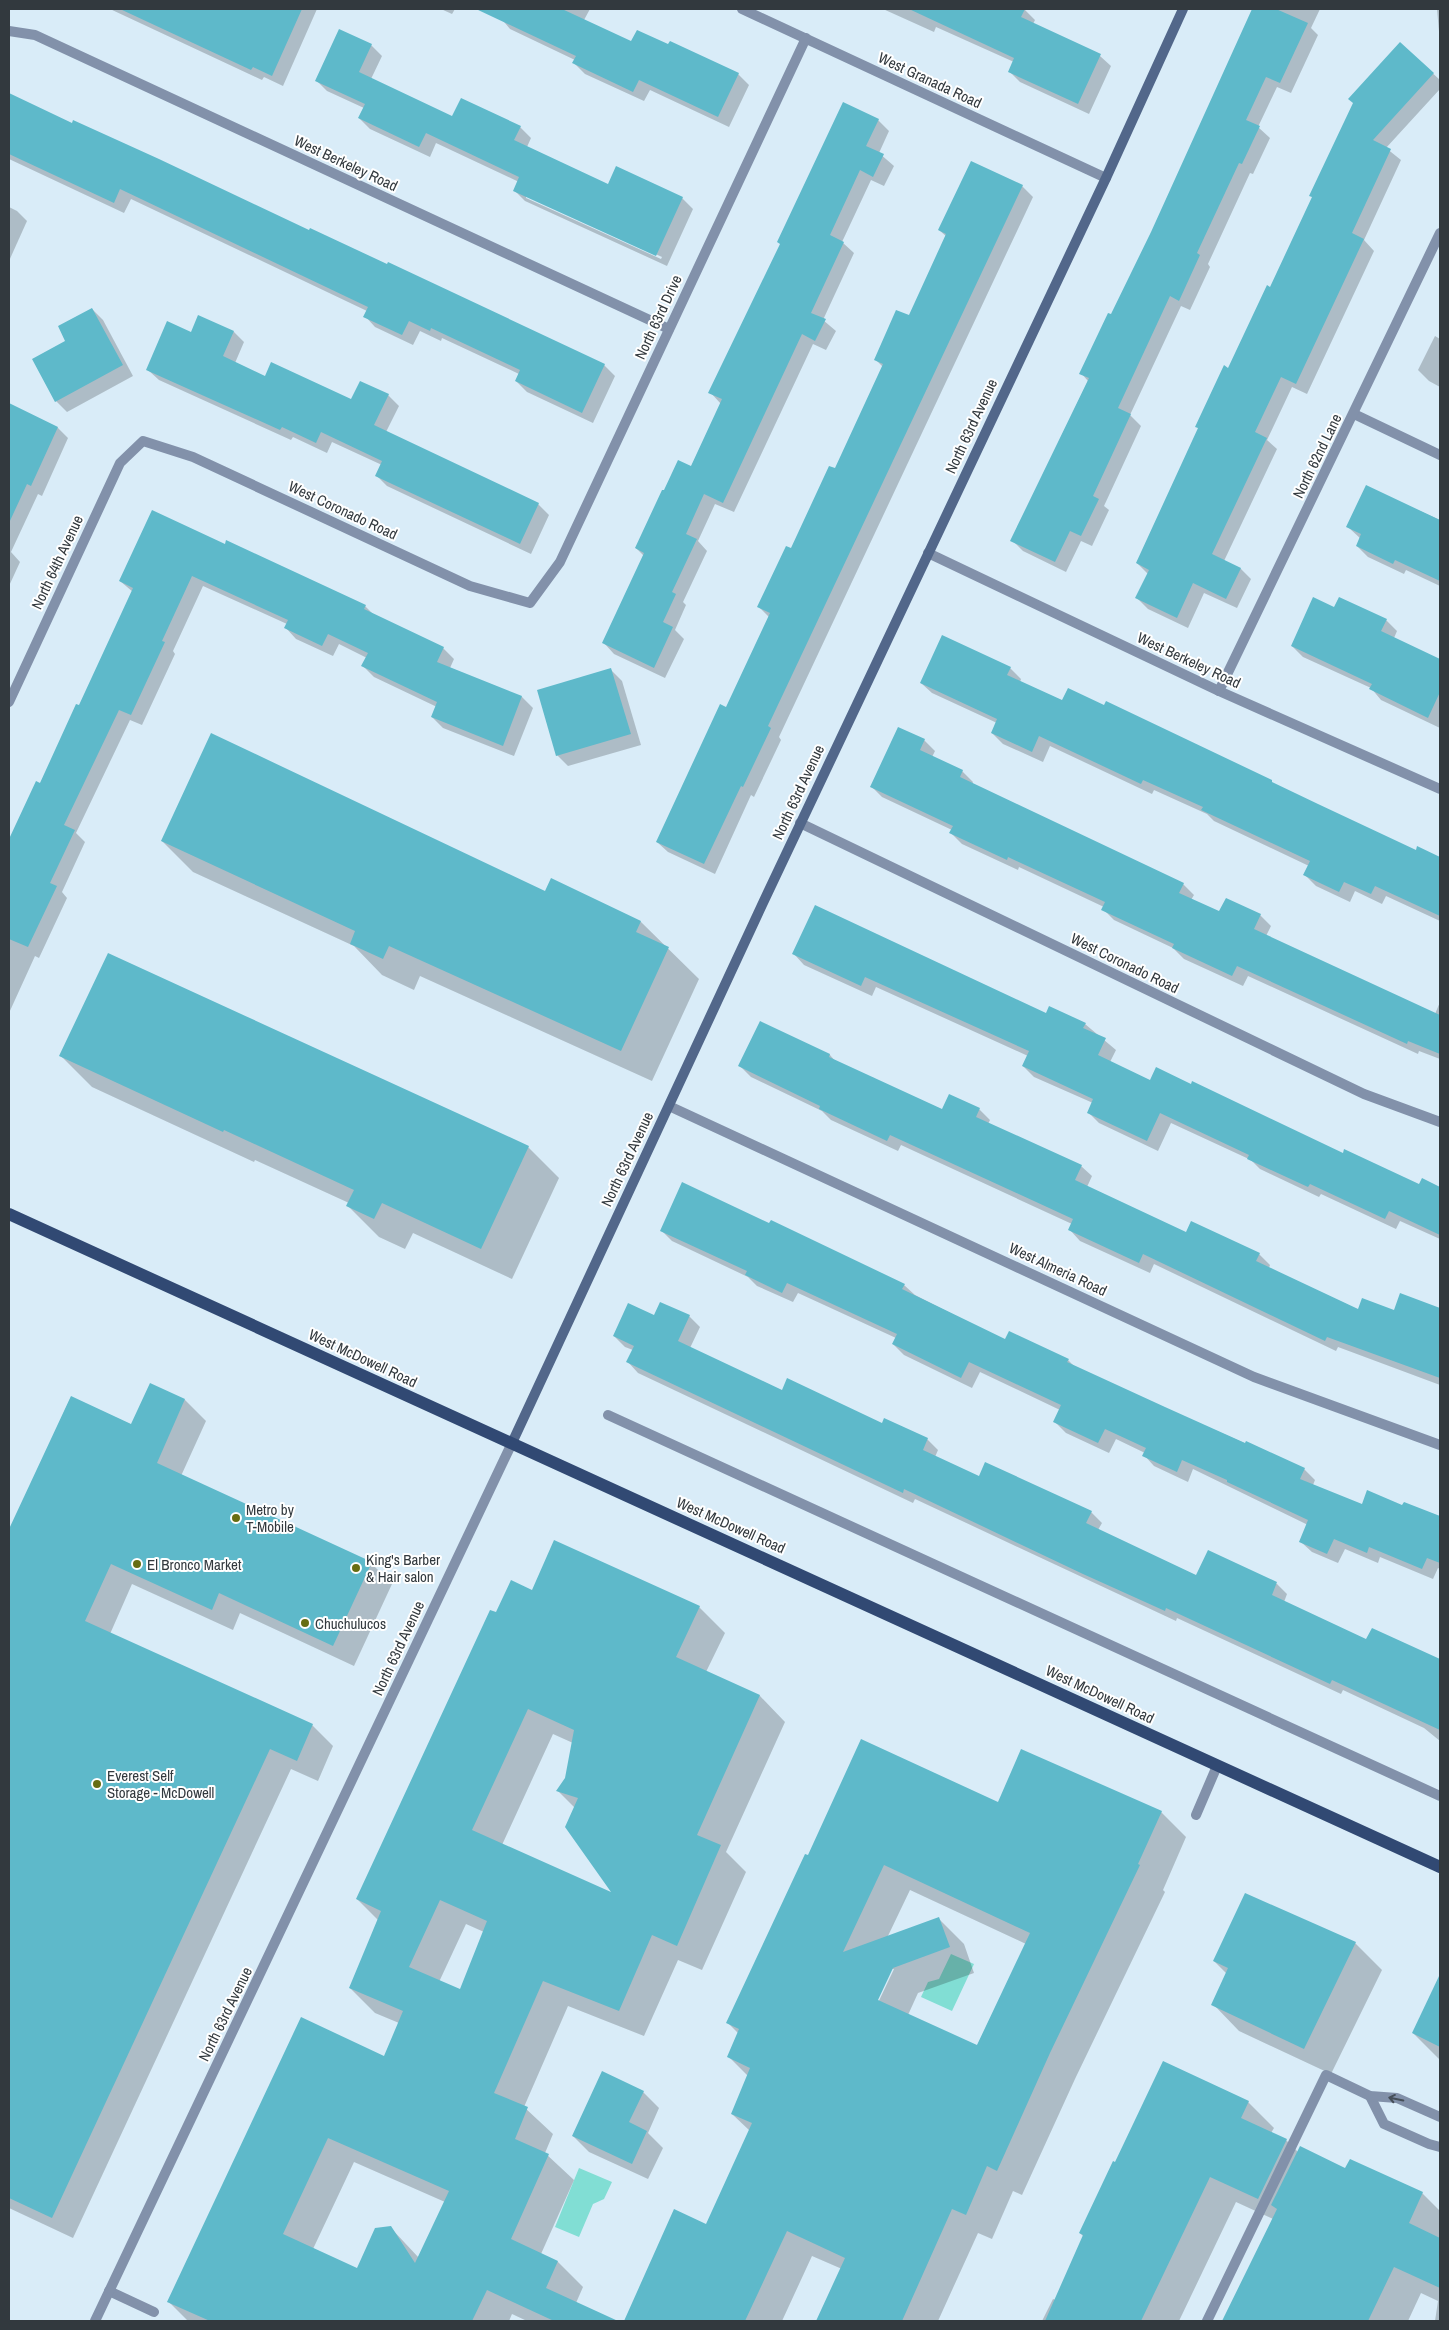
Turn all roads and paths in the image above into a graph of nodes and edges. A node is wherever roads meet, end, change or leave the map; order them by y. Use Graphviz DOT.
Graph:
graph roads {
  1 [pos="742,9"];
  2 [pos="1183,9"];
  3 [pos="9,31"];
  4 [pos="806,38"];
  5 [pos="1106,178"];
  6 [pos="1440,233"];
  7 [pos="669,329"];
  8 [pos="1354,414"];
  9 [pos="144,441"];
  10 [pos="1440,455"];
  11 [pos="928,553"];
  12 [pos="530,604"];
  13 [pos="1219,691"];
  14 [pos="9,702"];
  15 [pos="1440,789"];
  16 [pos="800,823"];
  17 [pos="668,1106"];
  18 [pos="1440,1122"];
  19 [pos="9,1214"];
  20 [pos="608,1415"];
  21 [pos="512,1443"];
  22 [pos="1440,1445"];
  23 [pos="1217,1766"];
  24 [pos="1440,1796"];
  25 [pos="1196,1815"];
  26 [pos="1440,1867"];
  27 [pos="1370,2096"];
  28 [pos="1440,2117"];
  29 [pos="1440,2147"];
  30 [pos="109,2291"];
  31 [pos="154,2312"];
  32 [pos="95,2321"];
  33 [pos="1207,2321"];
  1 -- 4 [label="street, West Granada Road"];
  2 -- 5 [label="street, North 63rd Avenue"];
  3 -- 7 [label="street, West Berkeley Road"];
  4 -- 5 [label="street, West Granada Road"];
  4 -- 7 [label="street, North 63rd Drive"];
  5 -- 11 [label="street, North 63rd Avenue"];
  6 -- 8 [label="street, North 62nd Lane"];
  7 -- 12 [label="street, North 63rd Drive"];
  8 -- 10 [label="street"];
  8 -- 13 [label="street, North 62nd Lane"];
  9 -- 12 [label="street, West Coronado Road"];
  9 -- 14 [label="street, North 64th Avenue"];
  11 -- 13 [label="street, West Berkeley Road"];
  11 -- 16 [label="street, North 63rd Avenue"];
  13 -- 15 [label="street, West Berkeley Road"];
  16 -- 17 [label="street, North 63rd Avenue"];
  16 -- 18 [label="street, West Coronado Road"];
  17 -- 21 [label="street, North 63rd Avenue"];
  17 -- 22 [label="street, West Almeria Road"];
  19 -- 21 [label="main road, West McDowell Road"];
  20 -- 24 [label="street"];
  21 -- 23 [label="main road, West McDowell Road"];
  21 -- 30 [label="street, North 63rd Avenue"];
  23 -- 25 [label="street"];
  23 -- 26 [label="main road, West McDowell Road"];
  28 -- 27 [label="street, one-way"];
  27 -- 29 [label="street"];
  27 -- 33 [label="street"];
  30 -- 31 [label="street"];
  30 -- 32 [label="street, North 63rd Avenue"];
}
